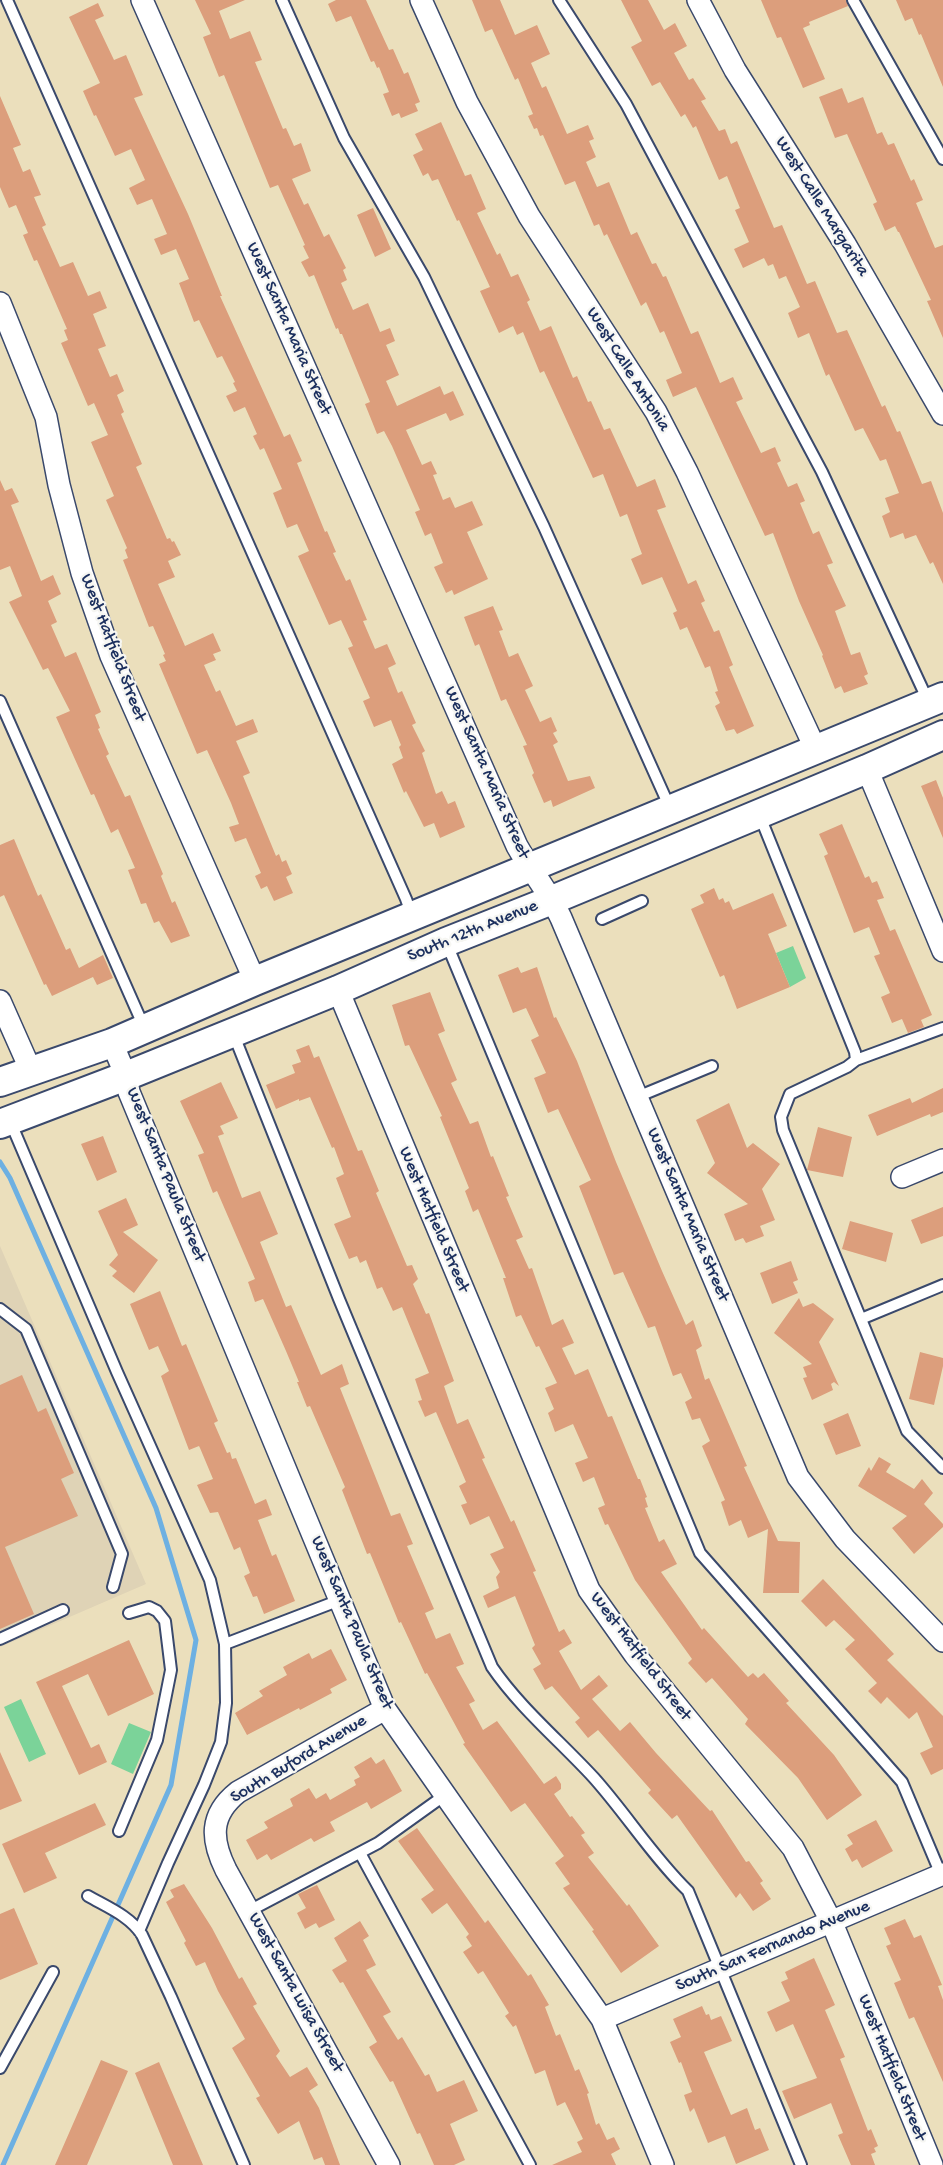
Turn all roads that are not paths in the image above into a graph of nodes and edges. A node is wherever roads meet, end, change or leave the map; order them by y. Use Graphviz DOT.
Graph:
graph roads {
  1 [pos="7,0"];
  2 [pos="142,0"];
  3 [pos="282,0"];
  4 [pos="421,0"];
  5 [pos="559,0"];
  6 [pos="698,0"];
  7 [pos="853,0"];
  8 [pos="943,159"];
  9 [pos="0,303"];
  10 [pos="943,414"];
  11 [pos="0,700"];
  12 [pos="936,700"];
  13 [pos="943,735"];
  14 [pos="816,750"];
  15 [pos="867,769"];
  16 [pos="671,810"];
  17 [pos="758,814"];
  18 [pos="530,869"];
  19 [pos="552,900"];
  20 [pos="642,901"];
  21 [pos="412,917"];
  22 [pos="602,919"];
  23 [pos="446,942"];
  24 [pos="943,951"];
  25 [pos="255,981"];
  26 [pos="338,990"];
  27 [pos="0,1001"];
  28 [pos="943,1028"];
  29 [pos="145,1029"];
  30 [pos="233,1033"];
  31 [pos="112,1043"];
  32 [pos="856,1060"];
  33 [pos="712,1066"];
  34 [pos="31,1071"];
  35 [pos="126,1076"];
  36 [pos="0,1083"];
  37 [pos="637,1097"];
  38 [pos="5,1123"];
  39 [pos="943,1160"];
  40 [pos="902,1177"];
  41 [pos="943,1285"];
  42 [pos="0,1309"];
  43 [pos="861,1319"];
  44 [pos="943,1468"];
  45 [pos="113,1587"];
  46 [pos="340,1600"];
  47 [pos="63,1610"];
  48 [pos="129,1613"];
  49 [pos="0,1639"];
  50 [pos="943,1641"];
  51 [pos="225,1644"];
  52 [pos="385,1709"];
  53 [pos="445,1795"];
  54 [pos="217,1816"];
  55 [pos="119,1831"];
  56 [pos="360,1853"];
  57 [pos="942,1876"];
  58 [pos="88,1896"];
  59 [pos="249,1911"];
  60 [pos="832,1923"];
  61 [pos="139,1931"];
  62 [pos="721,1969"];
  63 [pos="53,1972"];
  64 [pos="602,2019"];
  65 [pos="0,2068"];
  66 [pos="244,2165"];
  67 [pos="389,2165"];
  68 [pos="530,2165"];
  69 [pos="663,2165"];
  70 [pos="801,2165"];
  71 [pos="932,2165"];
  1 -- 21 [label="lane"];
  2 -- 18 [label="street, West Santa Maria Street"];
  3 -- 16 [label="lane"];
  4 -- 14 [label="street, West Calle Antonia"];
  5 -- 12 [label="lane"];
  6 -- 10 [label="street, West Calle Margarita"];
  7 -- 8 [label="lane"];
  9 -- 25 [label="street, West Hatfield Street"];
  11 -- 29 [label="lane"];
  12 -- 14 [label="main road, South 12th Avenue"];
  13 -- 15 [label="main road, South 12th Avenue"];
  14 -- 16 [label="main road, South 12th Avenue"];
  15 -- 17 [label="main road, South 12th Avenue"];
  15 -- 24 [label="street"];
  16 -- 18 [label="main road, South 12th Avenue"];
  17 -- 19 [label="main road, South 12th Avenue"];
  17 -- 32 [label="lane"];
  18 -- 19 [label="street, West Santa Maria Street"];
  18 -- 21 [label="main road, South 12th Avenue"];
  19 -- 23 [label="main road, South 12th Avenue"];
  19 -- 37 [label="street, West Santa Maria Street"];
  20 -- 22 [label="lane"];
  21 -- 25 [label="main road, South 12th Avenue"];
  23 -- 26 [label="main road, South 12th Avenue"];
  23 -- 57 [label="lane"];
  25 -- 29 [label="main road, South 12th Avenue"];
  26 -- 30 [label="main road, South 12th Avenue"];
  26 -- 60 [label="street, West Hatfield Street"];
  27 -- 34 [label="street"];
  28 -- 32 [label="lane"];
  29 -- 31 [label="main road, South 12th Avenue"];
  30 -- 35 [label="main road, South 12th Avenue"];
  30 -- 62 [label="lane"];
  31 -- 34 [label="main road, South 12th Avenue"];
  31 -- 35 [label="street, West Santa Paula Street"];
  32 -- 43 [label="lane"];
  33 -- 37 [label="lane"];
  34 -- 36 [label="main road, South 12th Avenue"];
  35 -- 38 [label="main road, South 12th Avenue"];
  35 -- 46 [label="street, West Santa Paula Street"];
  37 -- 50 [label="street, West Santa Maria Street"];
  38 -- 51 [label="lane"];
  39 -- 40 [label="street"];
  41 -- 43 [label="lane"];
  42 -- 45 [label="lane"];
  43 -- 44 [label="lane"];
  46 -- 51 [label="lane"];
  46 -- 52 [label="street, West Santa Paula Street"];
  47 -- 49 [label="lane"];
  48 -- 55 [label="lane"];
  51 -- 61 [label="lane"];
  52 -- 53 [label="street, West Santa Paula Street"];
  52 -- 54 [label="street, South Buford Avenue"];
  53 -- 56 [label="lane"];
  53 -- 64 [label="street, West Santa Paula Street"];
  54 -- 59 [label="street, West Santa Luisa Street"];
  56 -- 59 [label="lane"];
  56 -- 68 [label="lane"];
  57 -- 60 [label="street, South San Fernando Avenue"];
  58 -- 61 [label="lane"];
  59 -- 67 [label="street, West Santa Luisa Street"];
  60 -- 62 [label="street, South San Fernando Avenue"];
  60 -- 71 [label="street, West Hatfield Street"];
  61 -- 66 [label="lane"];
  62 -- 64 [label="street, South San Fernando Avenue"];
  62 -- 70 [label="lane"];
  63 -- 65 [label="lane"];
  64 -- 69 [label="street, West Santa Paula Street"];
}
